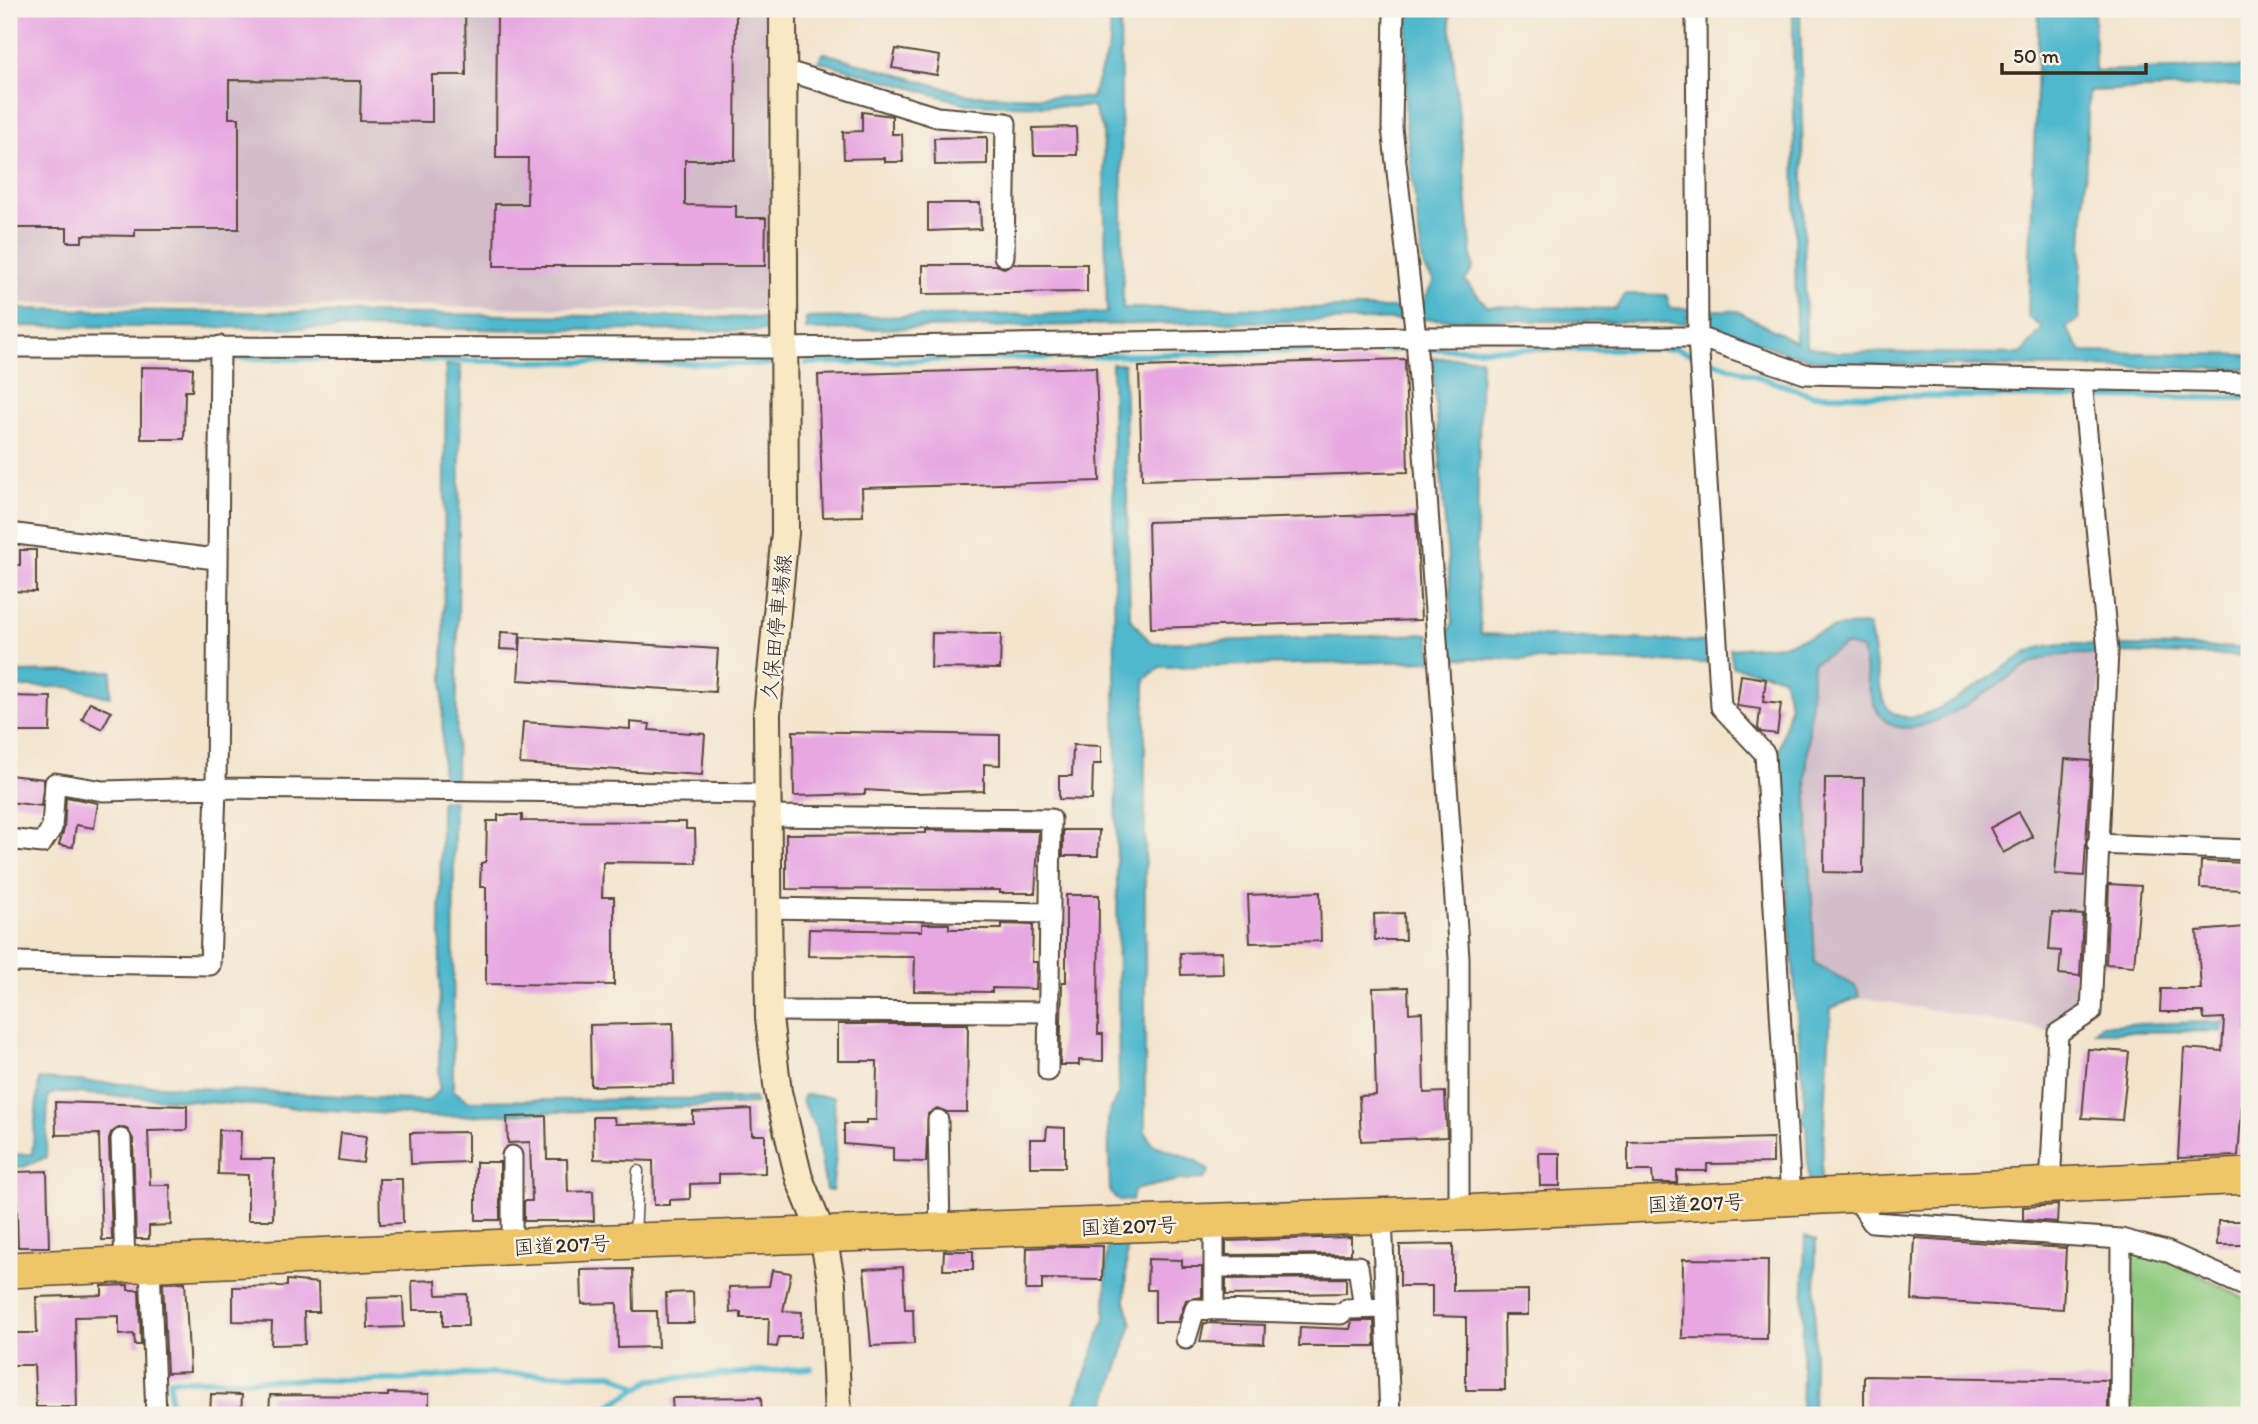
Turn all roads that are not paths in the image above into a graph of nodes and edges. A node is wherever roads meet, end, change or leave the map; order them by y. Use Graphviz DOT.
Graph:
graph roads {
  1 [pos="783,9"];
  2 [pos="1394,9"];
  3 [pos="1696,9"];
  4 [pos="784,70"];
  5 [pos="1004,256"];
  6 [pos="1416,340"];
  7 [pos="1698,343"];
  8 [pos="220,346"];
  9 [pos="9,347"];
  10 [pos="785,348"];
  11 [pos="2249,383"];
  12 [pos="2082,392"];
  13 [pos="9,533"];
  14 [pos="217,553"];
  15 [pos="216,788"];
  16 [pos="766,805"];
  17 [pos="9,839"];
  18 [pos="2097,844"];
  19 [pos="2249,850"];
  20 [pos="767,908"];
  21 [pos="1050,914"];
  22 [pos="9,962"];
  23 [pos="769,1011"];
  24 [pos="1049,1012"];
  25 [pos="1048,1071"];
  26 [pos="938,1120"];
  27 [pos="121,1139"];
  28 [pos="512,1156"];
  29 [pos="638,1171"];
  30 [pos="2249,1177"];
  31 [pos="2050,1186"];
  32 [pos="1855,1196"];
  33 [pos="1791,1199"];
  34 [pos="1459,1213"];
  35 [pos="1382,1216"];
  36 [pos="1214,1222"];
  37 [pos="940,1233"];
  38 [pos="823,1237"];
  39 [pos="2121,1239"];
  40 [pos="635,1241"];
  41 [pos="512,1247"];
  42 [pos="138,1266"];
  43 [pos="1214,1267"];
  44 [pos="9,1270"];
  45 [pos="2249,1288"];
  46 [pos="1386,1308"];
  47 [pos="1364,1309"];
  48 [pos="1213,1311"];
  49 [pos="1186,1339"];
  50 [pos="156,1415"];
  51 [pos="838,1415"];
  52 [pos="1390,1415"];
  53 [pos="2120,1415"];
  1 -- 4 [label="main road, 久保田停車場線"];
  2 -- 6 [label="street"];
  3 -- 7 [label="street"];
  4 -- 5 [label="street"];
  4 -- 10 [label="main road, 久保田停車場線"];
  6 -- 7 [label="street"];
  6 -- 10 [label="street"];
  6 -- 34 [label="street"];
  7 -- 12 [label="street"];
  7 -- 33 [label="street"];
  8 -- 9 [label="street"];
  8 -- 10 [label="street"];
  8 -- 14 [label="street"];
  10 -- 16 [label="main road, 久保田停車場線"];
  11 -- 12 [label="street"];
  12 -- 18 [label="street"];
  13 -- 14 [label="street"];
  14 -- 15 [label="street"];
  15 -- 16 [label="street"];
  15 -- 17 [label="street"];
  15 -- 22 [label="street"];
  16 -- 20 [label="main road, 久保田停車場線"];
  16 -- 21 [label="street"];
  18 -- 19 [label="street"];
  18 -- 31 [label="street"];
  20 -- 21 [label="street"];
  20 -- 23 [label="main road, 久保田停車場線"];
  21 -- 24 [label="street"];
  23 -- 24 [label="street"];
  23 -- 38 [label="main road, 久保田停車場線"];
  24 -- 25 [label="street"];
  26 -- 37 [label="street"];
  27 -- 42 [label="street"];
  28 -- 41 [label="street"];
  29 -- 40 [label="lane"];
  30 -- 31 [label="highway, 国道207号"];
  31 -- 32 [label="highway, 国道207号"];
  32 -- 33 [label="highway, 国道207号"];
  32 -- 39 [label="street"];
  33 -- 34 [label="highway, 国道207号"];
  34 -- 35 [label="highway, 国道207号"];
  35 -- 36 [label="highway, 国道207号"];
  35 -- 46 [label="street"];
  36 -- 37 [label="highway, 国道207号"];
  36 -- 43 [label="street"];
  37 -- 38 [label="highway, 国道207号"];
  38 -- 40 [label="highway, 国道207号"];
  38 -- 51 [label="main road, 久保田停車場線"];
  39 -- 45 [label="street"];
  39 -- 53 [label="street"];
  40 -- 41 [label="highway, 国道207号"];
  41 -- 42 [label="highway, 国道207号"];
  42 -- 44 [label="highway, 国道207号"];
  42 -- 50 [label="street"];
  43 -- 47 [label="street"];
  43 -- 48 [label="street"];
  46 -- 47 [label="street"];
  46 -- 52 [label="street"];
  47 -- 48 [label="street"];
  48 -- 49 [label="street"];
}
